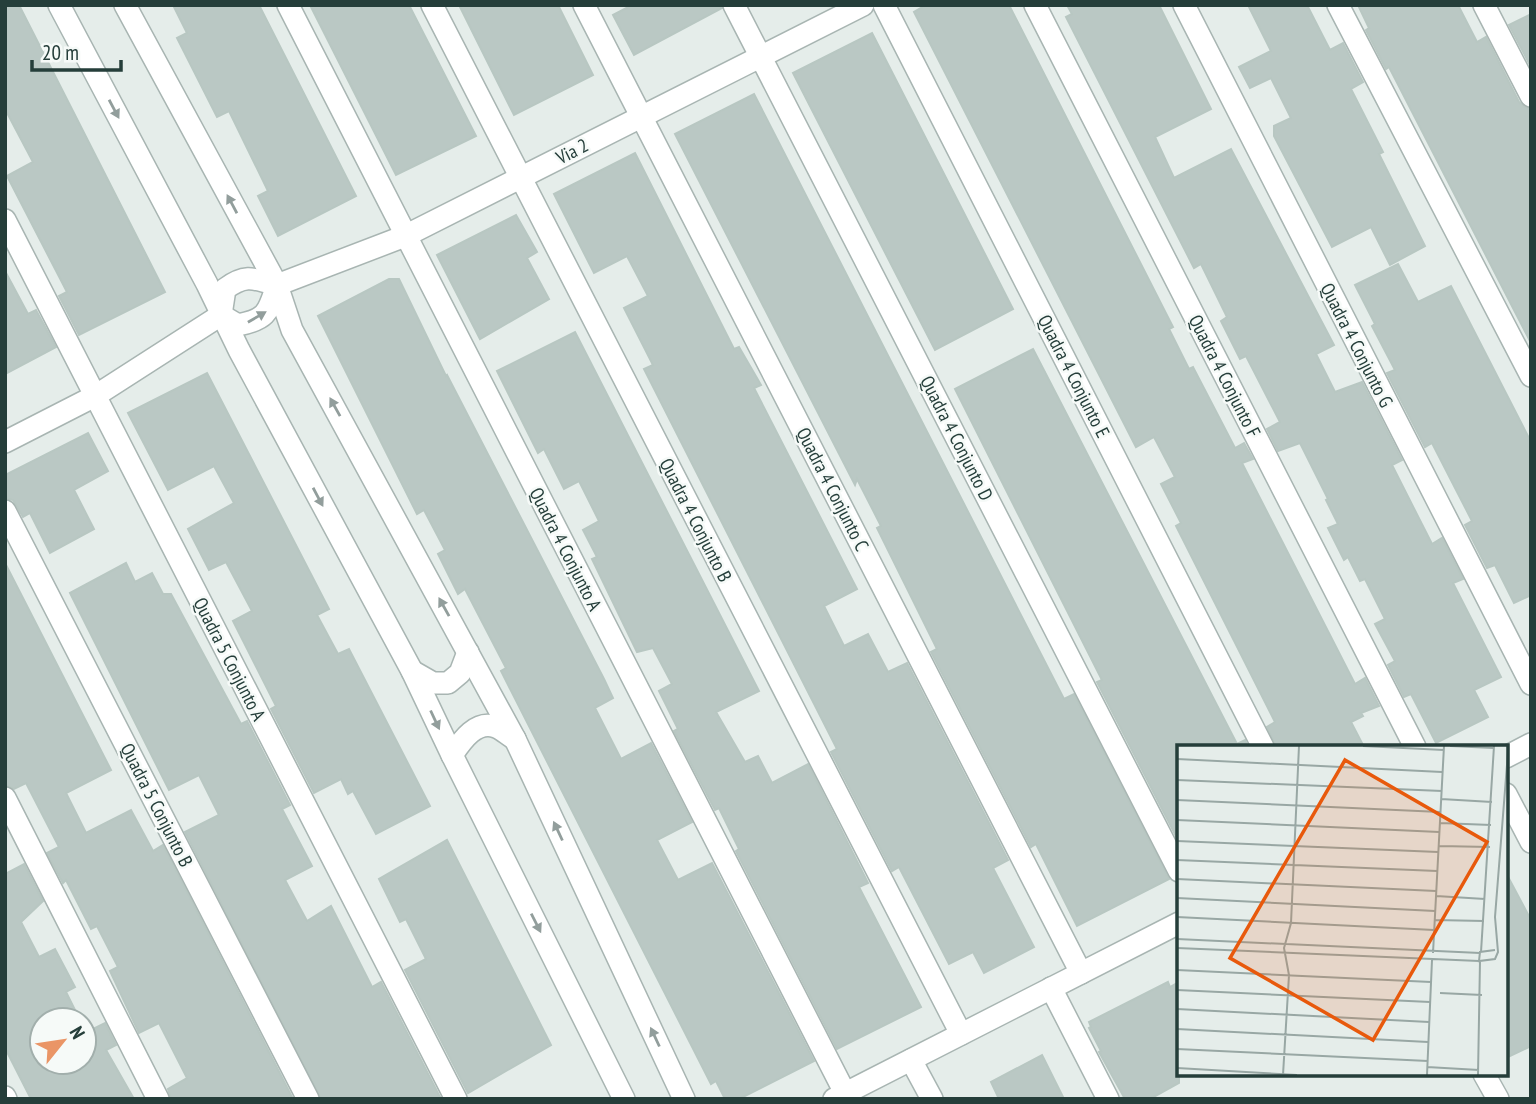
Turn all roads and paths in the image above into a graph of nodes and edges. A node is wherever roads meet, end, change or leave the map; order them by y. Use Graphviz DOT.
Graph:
graph roads {
  1 [pos="59,5"];
  2 [pos="125,5"];
  3 [pos="288,5"];
  4 [pos="432,5"];
  5 [pos="584,5"];
  6 [pos="734,5"];
  7 [pos="863,5"];
  8 [pos="884,5"];
  9 [pos="1035,5"];
  10 [pos="1184,5"];
  11 [pos="1338,5"];
  12 [pos="1484,5"];
  13 [pos="761,56"];
  14 [pos="1531,96"];
  15 [pos="641,116"];
  16 [pos="519,177"];
  17 [pos="5,220"];
  18 [pos="405,236"];
  19 [pos="276,285"];
  20 [pos="221,315"];
  21 [pos="1531,376"];
  22 [pos="95,396"];
  23 [pos="5,442"];
  24 [pos="5,511"];
  25 [pos="468,652"];
  26 [pos="412,671"];
  27 [pos="1531,684"];
  28 [pos="515,740"];
  29 [pos="1531,744"];
  30 [pos="1262,745"];
  31 [pos="1414,745"];
  32 [pos="452,755"];
  33 [pos="1508,756"];
  34 [pos="5,798"];
  35 [pos="1508,798"];
  36 [pos="1531,842"];
  37 [pos="1177,867"];
  38 [pos="1177,924"];
  39 [pos="1081,973"];
  40 [pos="1051,988"];
  41 [pos="961,1034"];
  42 [pos="911,1060"];
  43 [pos="1485,1076"];
  44 [pos="840,1096"];
  45 [pos="158,1099"];
  46 [pos="308,1099"];
  47 [pos="456,1099"];
  48 [pos="624,1099"];
  49 [pos="684,1099"];
  50 [pos="932,1099"];
  51 [pos="1108,1099"];
  52 [pos="1498,1099"];
  1 -- 20 [label="street, one-way"];
  19 -- 2 [label="street, one-way"];
  3 -- 18 [label="street, Quadra 4 Conjunto A"];
  4 -- 16 [label="street, Quadra 4 Conjunto B"];
  5 -- 15 [label="street, Quadra 4 Conjunto C"];
  6 -- 13 [label="street, Quadra 4 Conjunto D"];
  7 -- 13 [label="street, Via 2"];
  8 -- 30 [label="street, Quadra 4 Conjunto E"];
  9 -- 31 [label="street, Quadra 4 Conjunto F"];
  10 -- 27 [label="street, Quadra 4 Conjunto G"];
  11 -- 21 [label="street"];
  12 -- 14 [label="street"];
  13 -- 15 [label="street, Via 2"];
  13 -- 37 [label="street, Quadra 4 Conjunto D"];
  15 -- 16 [label="street, Via 2"];
  15 -- 39 [label="street, Quadra 4 Conjunto C"];
  16 -- 18 [label="street, Via 2"];
  16 -- 41 [label="street, Quadra 4 Conjunto B"];
  17 -- 22 [label="street, Quadra 5 Conjunto A"];
  18 -- 19 [label="street, Via 2"];
  18 -- 44 [label="street, Quadra 4 Conjunto A"];
  20 -- 19 [label="street, one-way"];
  19 -- 20 [label="street"];
  25 -- 19 [label="street, one-way"];
  20 -- 22 [label="street"];
  20 -- 26 [label="street, one-way"];
  22 -- 23 [label="street"];
  22 -- 47 [label="street, Quadra 5 Conjunto A"];
  24 -- 46 [label="street, Quadra 5 Conjunto B"];
  25 -- 26 [label="street"];
  25 -- 28 [label="street"];
  26 -- 32 [label="street, one-way"];
  28 -- 32 [label="street"];
  49 -- 28 [label="street, one-way"];
  29 -- 33 [label="street"];
  32 -- 48 [label="street, one-way"];
  34 -- 45 [label="street"];
  35 -- 36 [label="street"];
  38 -- 39 [label="street"];
  39 -- 40 [label="street"];
  40 -- 41 [label="street"];
  40 -- 51 [label="street"];
  41 -- 42 [label="street"];
  42 -- 44 [label="street"];
  42 -- 50 [label="street"];
  43 -- 52 [label="street"];
}
